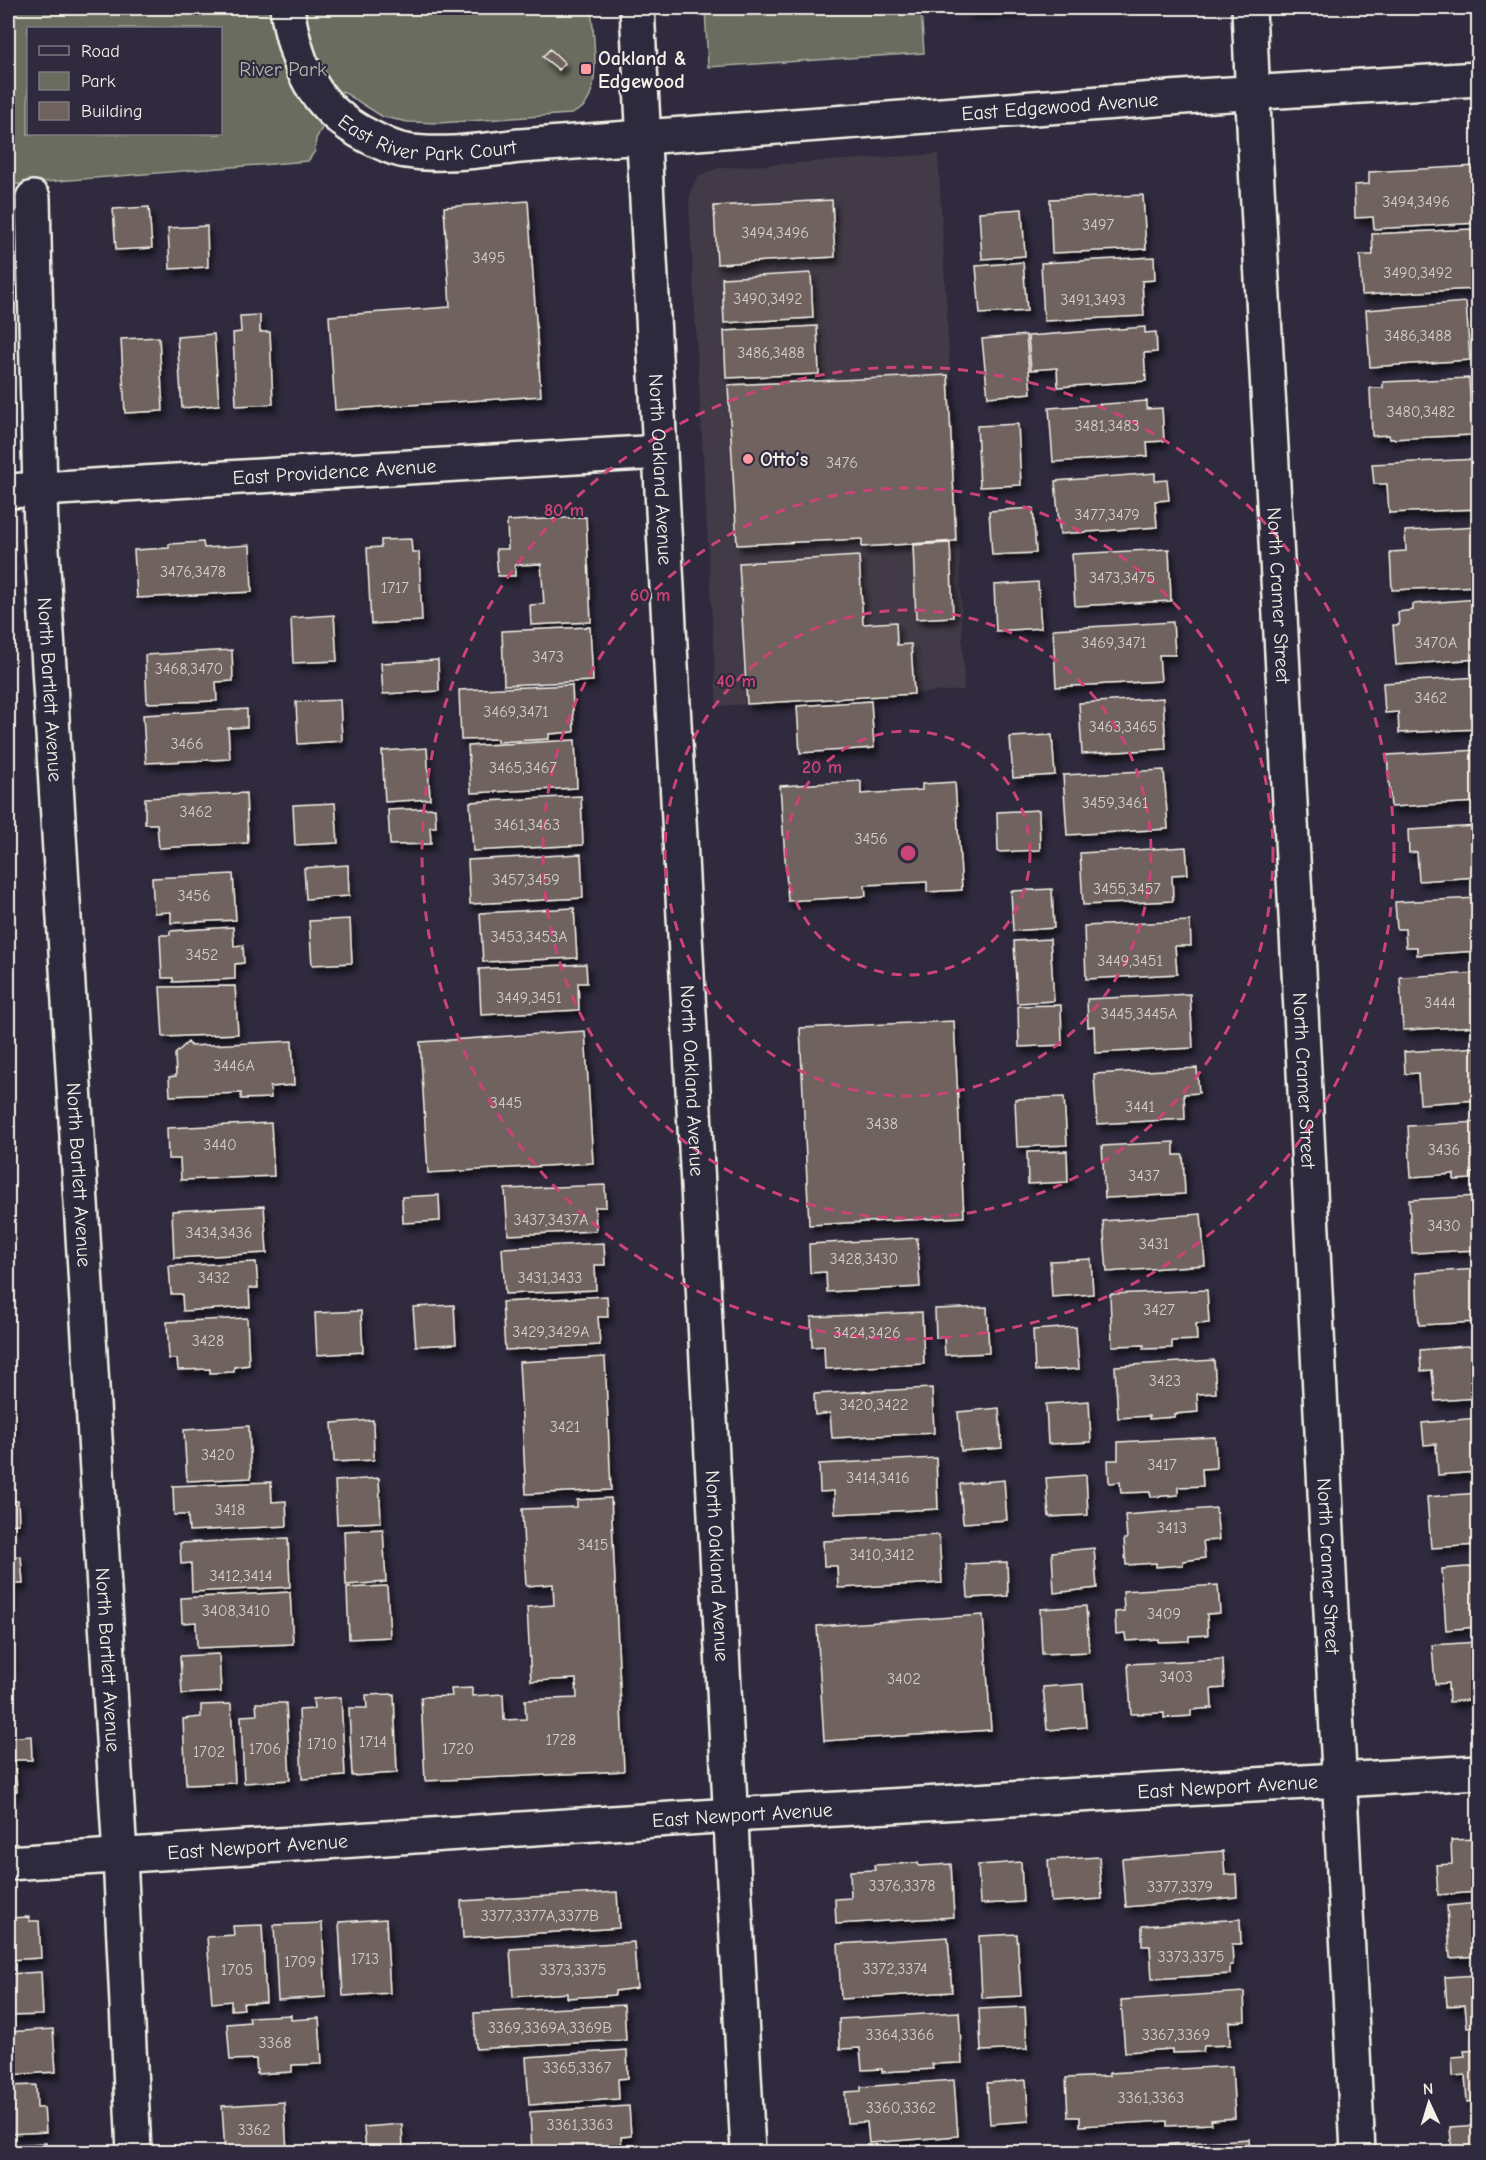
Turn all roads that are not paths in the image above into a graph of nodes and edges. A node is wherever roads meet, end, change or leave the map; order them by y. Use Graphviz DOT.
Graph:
graph roads {
  1 [pos="287,8"];
  2 [pos="638,8"];
  3 [pos="1250,8"];
  4 [pos="1479,79"];
  5 [pos="1252,93"];
  6 [pos="644,137"];
  7 [pos="33,198"];
  8 [pos="660,452"];
  9 [pos="40,490"];
  10 [pos="8,491"];
  11 [pos="1479,1772"];
  12 [pos="1340,1780"];
  13 [pos="732,1815"];
  14 [pos="120,1856"];
  15 [pos="8,1863"];
  16 [pos="134,2152"];
  17 [pos="748,2152"];
  18 [pos="1358,2152"];
  1 -- 6 [label="street, East River Park Court"];
  2 -- 6 [label="street, North Oakland Avenue"];
  3 -- 5 [label="street, North Cramer Street"];
  4 -- 5 [label="street, East Edgewood Avenue"];
  5 -- 6 [label="street, East Edgewood Avenue"];
  5 -- 12 [label="street, North Cramer Street"];
  6 -- 8 [label="street, North Oakland Avenue"];
  7 -- 9 [label="street, North Bartlett Avenue"];
  8 -- 9 [label="street, East Providence Avenue"];
  8 -- 13 [label="street, North Oakland Avenue"];
  9 -- 10 [label="street, East Providence Avenue"];
  9 -- 14 [label="street, North Bartlett Avenue"];
  11 -- 12 [label="street, East Newport Avenue"];
  12 -- 13 [label="street, East Newport Avenue"];
  12 -- 18 [label="street, North Cramer Street"];
  13 -- 14 [label="street, East Newport Avenue"];
  13 -- 17 [label="street, North Oakland Avenue"];
  14 -- 15 [label="street, East Newport Avenue"];
  14 -- 16 [label="street, North Bartlett Avenue"];
}
